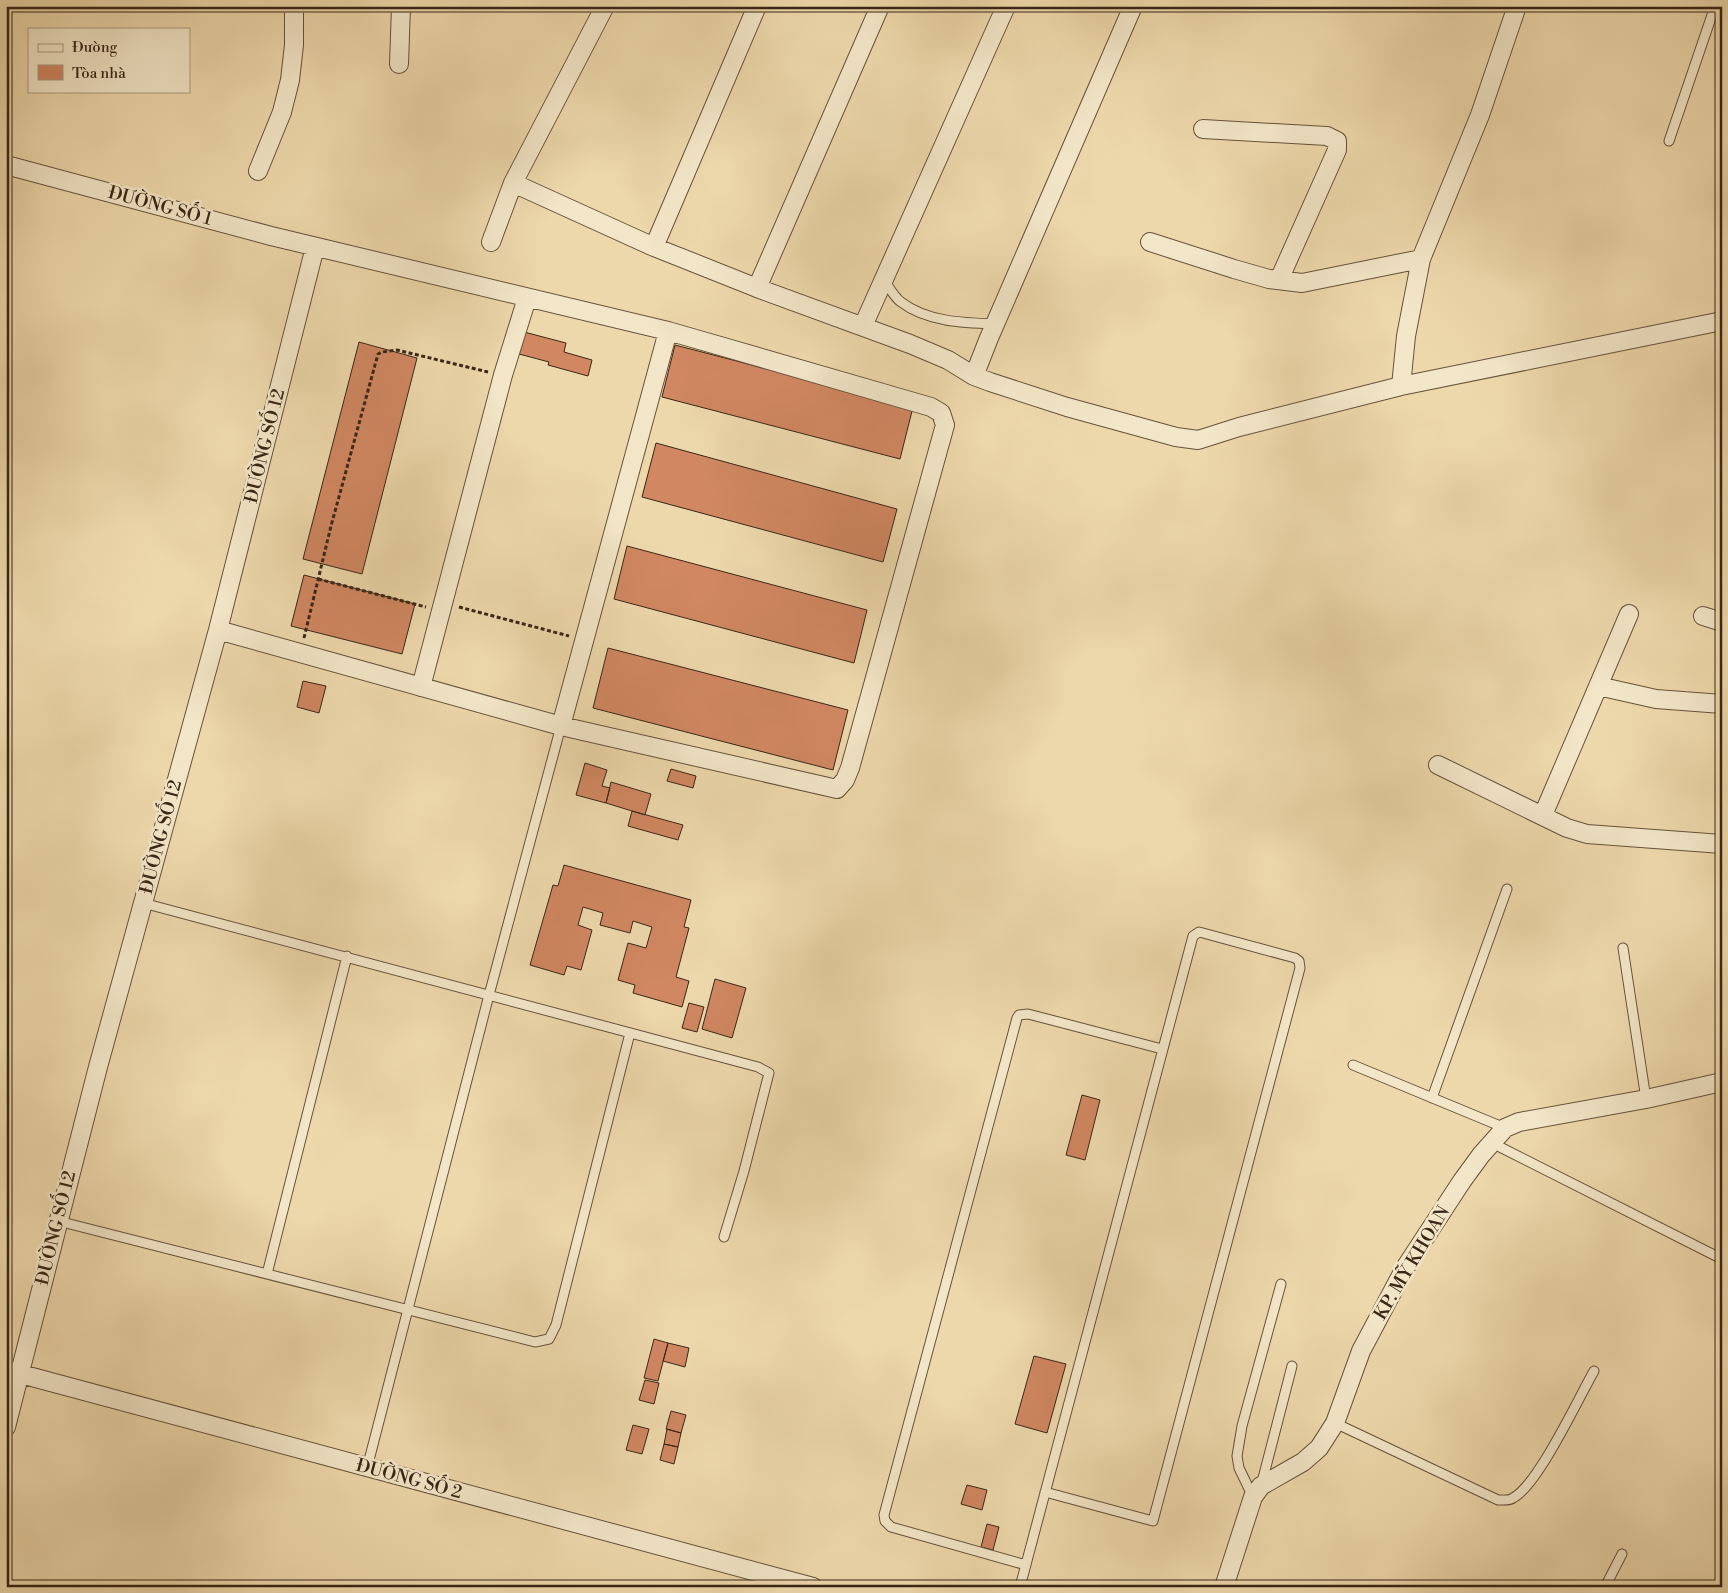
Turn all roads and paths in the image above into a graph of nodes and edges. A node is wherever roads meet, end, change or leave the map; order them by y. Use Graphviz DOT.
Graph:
graph roads {
  1 [pos="294,6"];
  2 [pos="401,6"];
  3 [pos="605,6"];
  4 [pos="757,6"];
  5 [pos="880,6"];
  6 [pos="1006,6"];
  7 [pos="1133,6"];
  8 [pos="1517,6"];
  9 [pos="1715,6"];
  10 [pos="399,64"];
  11 [pos="1204,129"];
  12 [pos="1669,140"];
  13 [pos="6,165"];
  14 [pos="258,171"];
  15 [pos="512,183"];
  16 [pos="490,242"];
  17 [pos="1150,242"];
  18 [pos="315,247"];
  19 [pos="654,247"];
  20 [pos="1421,259"];
  21 [pos="884,280"];
  22 [pos="1279,280"];
  23 [pos="757,288"];
  24 [pos="527,298"];
  25 [pos="1722,321"];
  26 [pos="996,324"];
  27 [pos="863,326"];
  28 [pos="668,331"];
  29 [pos="503,375"];
  30 [pos="974,376"];
  31 [pos="1401,386"];
  32 [pos="318,579"];
  33 [pos="442,607"];
  34 [pos="1629,614"];
  35 [pos="1704,616"];
  36 [pos="1722,622"];
  37 [pos="218,630"];
  38 [pos="584,640"];
  39 [pos="300,653"];
  40 [pos="421,686"];
  41 [pos="1598,686"];
  42 [pos="1722,704"];
  43 [pos="561,726"];
  44 [pos="1438,764"];
  45 [pos="1543,815"];
  46 [pos="1722,844"];
  47 [pos="1507,890"];
  48 [pos="143,903"];
  49 [pos="1623,948"];
  50 [pos="347,956"];
  51 [pos="489,995"];
  52 [pos="630,1032"];
  53 [pos="1162,1050"];
  54 [pos="1353,1066"];
  55 [pos="1722,1082"];
  56 [pos="1432,1098"];
  57 [pos="1646,1099"];
  58 [pos="1506,1128"];
  59 [pos="1492,1143"];
  60 [pos="58,1221"];
  61 [pos="724,1237"];
  62 [pos="1722,1259"];
  63 [pos="267,1274"];
  64 [pos="1281,1284"];
  65 [pos="409,1309"];
  66 [pos="1292,1366"];
  67 [pos="1594,1371"];
  68 [pos="13,1372"];
  69 [pos="1335,1423"];
  70 [pos="6,1427"];
  71 [pos="367,1468"];
  72 [pos="1257,1491"];
  73 [pos="1045,1492"];
  74 [pos="1622,1554"];
  75 [pos="1026,1564"];
  76 [pos="813,1587"];
  77 [pos="1020,1587"];
  78 [pos="1224,1587"];
  79 [pos="1605,1587"];
  1 -- 14 [label="street"];
  2 -- 10 [label="street"];
  3 -- 15 [label="street"];
  4 -- 19 [label="street"];
  5 -- 23 [label="street"];
  6 -- 21 [label="street"];
  7 -- 26 [label="street"];
  8 -- 20 [label="street"];
  9 -- 12 [label="lane"];
  11 -- 22 [label="street"];
  13 -- 18 [label="street, ĐƯỜNG SỐ 1"];
  15 -- 16 [label="street"];
  15 -- 19 [label="street"];
  17 -- 22 [label="street"];
  18 -- 24 [label="street, ĐƯỜNG SỐ 1"];
  18 -- 37 [label="street, ĐƯỜNG SỐ 12"];
  19 -- 23 [label="street"];
  20 -- 22 [label="street"];
  20 -- 31 [label="street"];
  21 -- 26 [label="lane"];
  21 -- 27 [label="street"];
  23 -- 27 [label="street"];
  24 -- 28 [label="street, ĐƯỜNG SỐ 1"];
  24 -- 29 [label="street"];
  25 -- 31 [label="street"];
  26 -- 30 [label="street"];
  27 -- 30 [label="street"];
  28 -- 38 [label="street"];
  28 -- 43 [label="street, ĐƯỜNG SỐ 1"];
  29 -- 32 [label="path"];
  29 -- 33 [label="street"];
  30 -- 31 [label="street"];
  32 -- 33 [label="path"];
  32 -- 39 [label="path"];
  33 -- 38 [label="path"];
  33 -- 40 [label="street"];
  34 -- 41 [label="street"];
  35 -- 36 [label="street"];
  37 -- 39 [label="street"];
  37 -- 48 [label="street, ĐƯỜNG SỐ 12"];
  38 -- 43 [label="street"];
  39 -- 40 [label="street"];
  40 -- 43 [label="street"];
  41 -- 42 [label="street"];
  41 -- 45 [label="street"];
  43 -- 51 [label="lane"];
  44 -- 45 [label="street"];
  45 -- 46 [label="street"];
  47 -- 56 [label="lane"];
  48 -- 50 [label="lane"];
  48 -- 60 [label="street, ĐƯỜNG SỐ 12"];
  49 -- 57 [label="lane"];
  50 -- 51 [label="lane"];
  50 -- 63 [label="lane"];
  51 -- 52 [label="lane"];
  51 -- 65 [label="lane"];
  52 -- 61 [label="lane"];
  52 -- 65 [label="lane"];
  53 -- 73 [label="lane"];
  53 -- 73 [label="lane"];
  53 -- 75 [label="lane"];
  54 -- 56 [label="lane"];
  55 -- 57 [label="street, KP. MỸ KHOAN"];
  56 -- 58 [label="lane"];
  57 -- 58 [label="street, KP. MỸ KHOAN"];
  58 -- 59 [label="street, KP. MỸ KHOAN"];
  59 -- 62 [label="lane"];
  59 -- 69 [label="street, KP. MỸ KHOAN"];
  60 -- 63 [label="lane"];
  60 -- 68 [label="street, ĐƯỜNG SỐ 12"];
  63 -- 65 [label="lane"];
  64 -- 72 [label="lane"];
  65 -- 71 [label="lane"];
  66 -- 72 [label="lane"];
  67 -- 69 [label="lane"];
  68 -- 70 [label="street, ĐƯỜNG SỐ 12"];
  68 -- 71 [label="street, ĐƯỜNG SỐ 2"];
  69 -- 72 [label="street, KP. MỸ KHOAN"];
  71 -- 76 [label="street, ĐƯỜNG SỐ 2"];
  72 -- 78 [label="street"];
  73 -- 75 [label="lane"];
  74 -- 79 [label="lane"];
  75 -- 77 [label="lane"];
}
